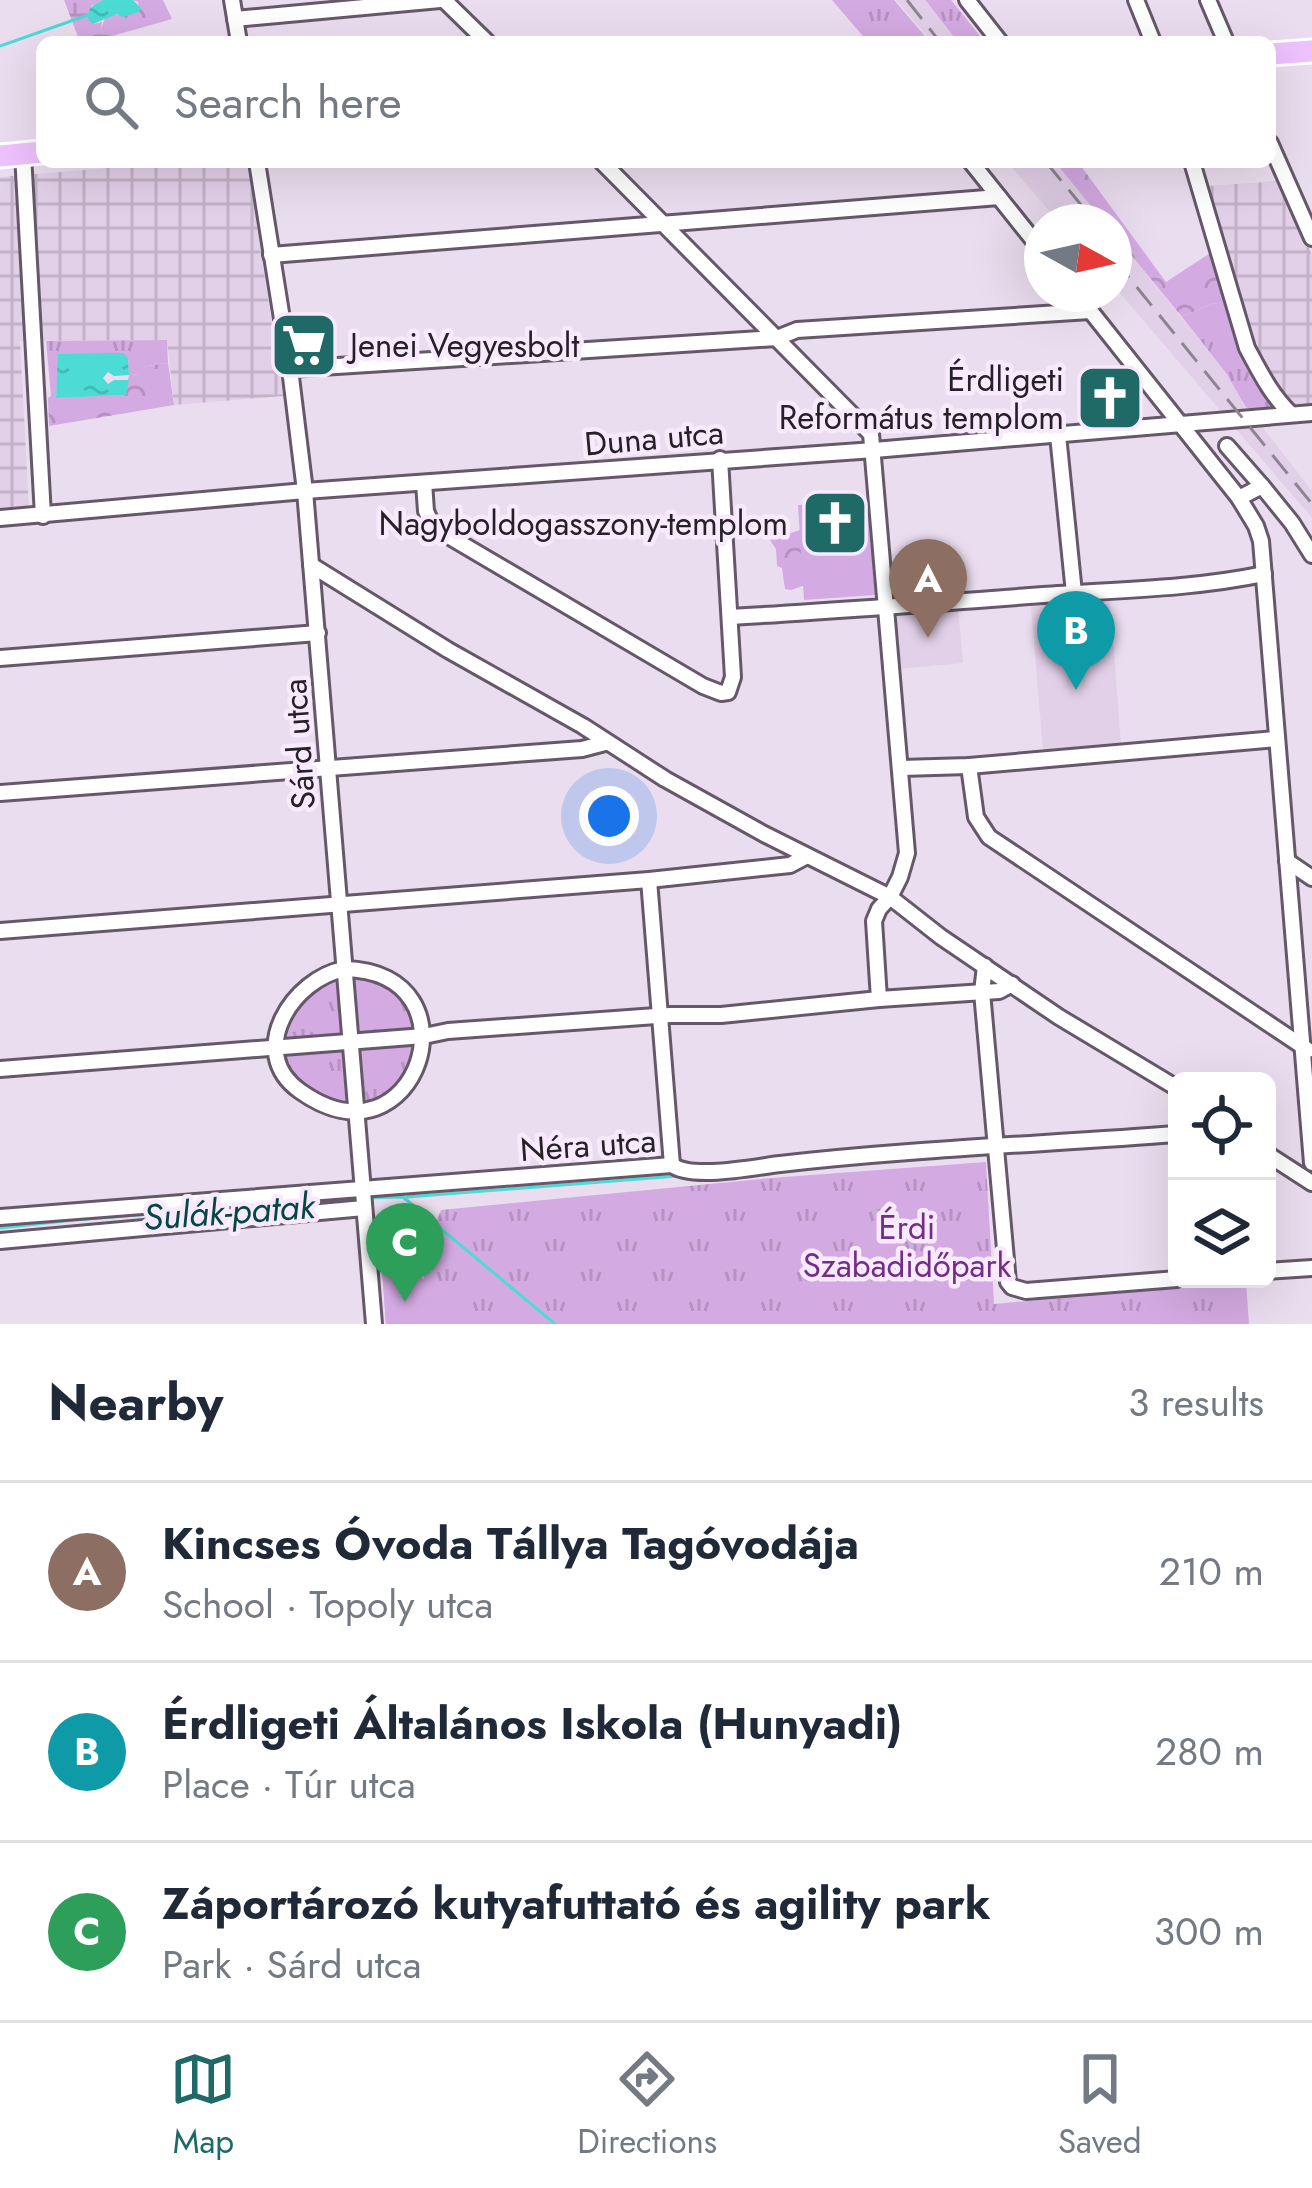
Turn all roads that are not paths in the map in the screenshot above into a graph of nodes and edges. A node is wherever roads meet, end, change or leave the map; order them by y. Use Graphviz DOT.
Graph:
graph roads {
  1 [pos="232,0"];
  2 [pos="442,0"];
  3 [pos="967,0"];
  4 [pos="1136,0"];
  5 [pos="1208,0"];
  6 [pos="235,19"];
  7 [pos="237,36"];
  8 [pos="481,36"];
  9 [pos="995,36"];
  10 [pos="1151,36"];
  11 [pos="1223,36"];
  12 [pos="1312,51"];
  13 [pos="1276,54"];
  14 [pos="22,154"];
  15 [pos="1276,157"];
  16 [pos="258,168"];
  17 [pos="608,168"];
  18 [pos="976,168"];
  19 [pos="1194,168"];
  20 [pos="999,197"];
  21 [pos="663,225"];
  22 [pos="1024,228"];
  23 [pos="1312,238"];
  24 [pos="271,255"];
  25 [pos="1061,312"];
  26 [pos="1092,312"];
  27 [pos="777,338"];
  28 [pos="290,369"];
  29 [pos="1312,412"];
  30 [pos="1292,414"];
  31 [pos="1180,424"];
  32 [pos="1058,435"];
  33 [pos="1227,446"];
  34 [pos="874,450"];
  35 [pos="720,459"];
  36 [pos="424,483"];
  37 [pos="1262,486"];
  38 [pos="305,491"];
  39 [pos="1239,498"];
  40 [pos="43,515"];
  41 [pos="0,518"];
  42 [pos="1312,555"];
  43 [pos="311,566"];
  44 [pos="1264,574"];
  45 [pos="1074,593"];
  46 [pos="886,608"];
  47 [pos="730,616"];
  48 [pos="318,633"];
  49 [pos="0,658"];
  50 [pos="1276,740"];
  51 [pos="605,743"];
  52 [pos="969,766"];
  53 [pos="901,768"];
  54 [pos="328,769"];
  55 [pos="0,793"];
  56 [pos="807,856"];
  57 [pos="1287,861"];
  58 [pos="1312,878"];
  59 [pos="649,880"];
  60 [pos="890,897"];
  61 [pos="339,904"];
  62 [pos="0,931"];
  63 [pos="985,966"];
  64 [pos="345,969"];
  65 [pos="1012,984"];
  66 [pos="982,992"];
  67 [pos="879,999"];
  68 [pos="660,1016"];
  69 [pos="424,1036"];
  70 [pos="351,1040"];
  71 [pos="275,1046"];
  72 [pos="1308,1050"];
  73 [pos="0,1069"];
  74 [pos="1168,1083"];
  75 [pos="356,1111"];
  76 [pos="1168,1135"];
  77 [pos="996,1148"];
  78 [pos="1276,1160"];
  79 [pos="1312,1162"];
  80 [pos="672,1165"];
  81 [pos="1312,1184"];
  82 [pos="363,1187"];
  83 [pos="364,1208"];
  84 [pos="0,1216"];
  85 [pos="0,1241"];
  86 [pos="1312,1268"];
  87 [pos="1276,1270"];
  88 [pos="1168,1280"];
  89 [pos="374,1324"];
  1 -- 6 [label="street"];
  2 -- 6 [label="street"];
  2 -- 8 [label="street"];
  3 -- 9 [label="street"];
  4 -- 10 [label="street"];
  5 -- 11 [label="street"];
  6 -- 7 [label="street"];
  12 -- 13 [label="main road"];
  14 -- 40 [label="street"];
  15 -- 23 [label="street"];
  16 -- 24 [label="street, Sárd utca"];
  17 -- 21 [label="street"];
  18 -- 20 [label="street"];
  19 -- 30 [label="street"];
  20 -- 21 [label="street"];
  20 -- 22 [label="street"];
  21 -- 24 [label="street"];
  21 -- 27 [label="street"];
  24 -- 28 [label="street, Sárd utca"];
  25 -- 27 [label="street"];
  26 -- 31 [label="street"];
  27 -- 28 [label="street"];
  27 -- 34 [label="street"];
  28 -- 38 [label="street, Sárd utca"];
  29 -- 30 [label="street, Duna utca"];
  30 -- 31 [label="street, Duna utca"];
  31 -- 32 [label="street, Duna utca"];
  31 -- 39 [label="street"];
  32 -- 34 [label="street, Duna utca"];
  32 -- 45 [label="street"];
  33 -- 37 [label="street"];
  34 -- 35 [label="street, Duna utca"];
  34 -- 46 [label="street"];
  35 -- 36 [label="street, Duna utca"];
  35 -- 47 [label="street"];
  36 -- 38 [label="street, Duna utca"];
  36 -- 47 [label="street"];
  37 -- 39 [label="street"];
  37 -- 42 [label="street"];
  38 -- 40 [label="street, Duna utca"];
  38 -- 43 [label="street, Sárd utca"];
  39 -- 44 [label="street"];
  40 -- 41 [label="street, Duna utca"];
  43 -- 48 [label="street, Sárd utca"];
  43 -- 51 [label="street"];
  44 -- 45 [label="street"];
  44 -- 50 [label="street"];
  45 -- 46 [label="street"];
  46 -- 47 [label="street"];
  46 -- 53 [label="street"];
  48 -- 49 [label="street"];
  48 -- 54 [label="street, Sárd utca"];
  50 -- 52 [label="street"];
  50 -- 57 [label="street"];
  51 -- 54 [label="street"];
  51 -- 56 [label="street"];
  52 -- 53 [label="street"];
  52 -- 72 [label="street"];
  53 -- 60 [label="street"];
  54 -- 55 [label="street"];
  54 -- 61 [label="street, Sárd utca"];
  56 -- 59 [label="street"];
  56 -- 60 [label="street"];
  57 -- 58 [label="street"];
  57 -- 72 [label="street"];
  59 -- 61 [label="street"];
  59 -- 68 [label="street"];
  60 -- 63 [label="street"];
  60 -- 67 [label="street"];
  61 -- 62 [label="street"];
  61 -- 64 [label="street, Sárd utca"];
  63 -- 65 [label="street"];
  63 -- 66 [label="street"];
  64 -- 69 [label="street"];
  64 -- 70 [label="street, Sárd utca"];
  64 -- 71 [label="street"];
  65 -- 66 [label="street"];
  65 -- 74 [label="street"];
  66 -- 67 [label="street"];
  66 -- 77 [label="street"];
  67 -- 68 [label="street"];
  68 -- 69 [label="street"];
  68 -- 80 [label="street"];
  69 -- 70 [label="street"];
  69 -- 75 [label="street"];
  70 -- 71 [label="street"];
  70 -- 75 [label="street, Sárd utca"];
  71 -- 73 [label="street"];
  71 -- 75 [label="street"];
  72 -- 79 [label="street"];
  75 -- 82 [label="street, Sárd utca"];
  76 -- 77 [label="street, Néra utca"];
  77 -- 80 [label="street, Néra utca"];
  77 -- 88 [label="street"];
  78 -- 81 [label="street"];
  80 -- 82 [label="street, Néra utca"];
  82 -- 83 [label="street, Sárd utca"];
  82 -- 84 [label="street, Néra utca"];
  83 -- 85 [label="street"];
  83 -- 89 [label="street, Sárd utca"];
  86 -- 87 [label="street"];
}
